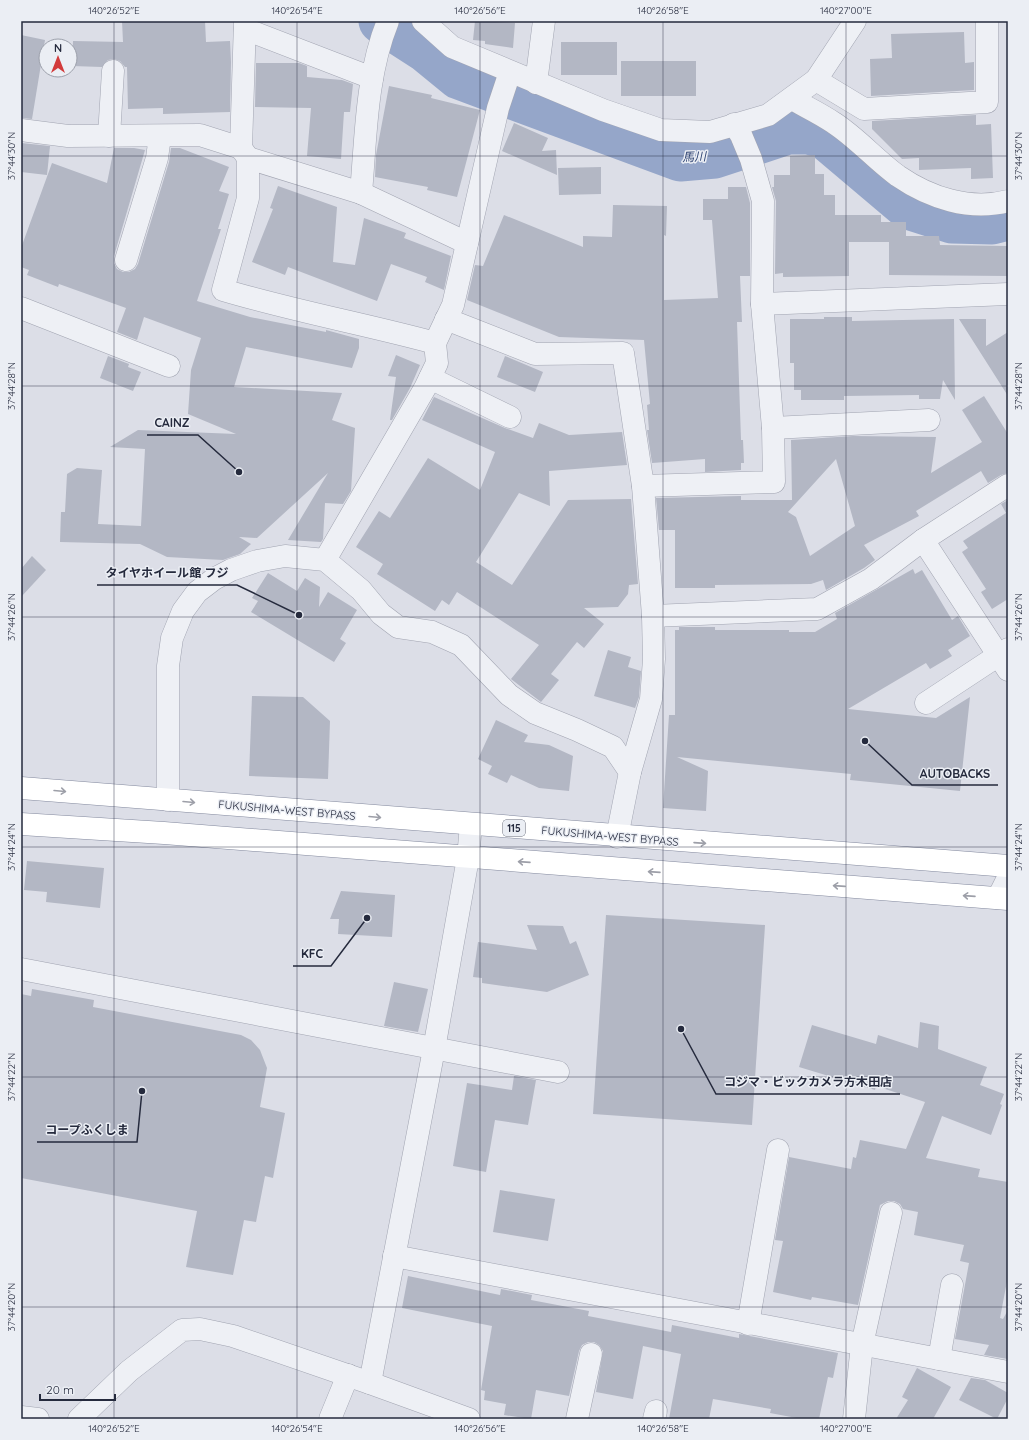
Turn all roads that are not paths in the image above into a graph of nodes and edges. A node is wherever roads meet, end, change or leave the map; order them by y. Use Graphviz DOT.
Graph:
graph roads {
  1 [pos="423,21"];
  2 [pos="544,21"];
  3 [pos="855,21"];
  4 [pos="987,21"];
  5 [pos="245,25"];
  6 [pos="386,28"];
  7 [pos="112,71"];
  8 [pos="509,77"];
  9 [pos="372,78"];
  10 [pos="816,80"];
  11 [pos="536,83"];
  12 [pos="792,99"];
  13 [pos="21,130"];
  14 [pos="737,130"];
  15 [pos="109,136"];
  16 [pos="160,136"];
  17 [pos="244,153"];
  18 [pos="361,193"];
  19 [pos="1008,201"];
  20 [pos="467,243"];
  21 [pos="126,260"];
  22 [pos="1008,294"];
  23 [pos="762,304"];
  24 [pos="21,308"];
  25 [pos="446,319"];
  26 [pos="435,343"];
  27 [pos="170,366"];
  28 [pos="430,378"];
  29 [pos="510,417"];
  30 [pos="929,420"];
  31 [pos="773,428"];
  32 [pos="643,486"];
  33 [pos="1008,486"];
  34 [pos="923,540"];
  35 [pos="325,560"];
  36 [pos="653,616"];
  37 [pos="1005,658"];
  38 [pos="926,703"];
  39 [pos="630,772"];
  40 [pos="21,788"];
  41 [pos="168,800"];
  42 [pos="21,824"];
  43 [pos="471,824"];
  44 [pos="617,836"];
  45 [pos="468,858"];
  46 [pos="1008,866"];
  47 [pos="1008,878"];
  48 [pos="1003,899"];
  49 [pos="21,969"];
  50 [pos="434,1049"];
  51 [pos="558,1072"];
  52 [pos="778,1150"];
  53 [pos="891,1213"];
  54 [pos="394,1256"];
  55 [pos="952,1285"];
  56 [pos="748,1324"];
  57 [pos="862,1345"];
  58 [pos="591,1354"];
  59 [pos="939,1359"];
  60 [pos="1008,1372"];
  61 [pos="348,1375"];
  62 [pos="370,1383"];
  63 [pos="21,1417"];
  64 [pos="38,1419"];
  65 [pos="79,1419"];
  66 [pos="330,1419"];
  67 [pos="469,1419"];
  68 [pos="577,1419"];
  69 [pos="854,1419"];
  1 -- 8 [label="street"];
  2 -- 11 [label="street"];
  3 -- 10 [label="street"];
  4 -- 10 [label="street"];
  5 -- 9 [label="street"];
  5 -- 17 [label="street"];
  6 -- 9 [label="street"];
  7 -- 15 [label="street"];
  8 -- 11 [label="street"];
  8 -- 20 [label="street"];
  9 -- 18 [label="street"];
  10 -- 12 [label="street"];
  11 -- 14 [label="street"];
  12 -- 14 [label="street"];
  12 -- 19 [label="street"];
  13 -- 15 [label="street"];
  14 -- 23 [label="street"];
  15 -- 16 [label="street"];
  16 -- 17 [label="street"];
  16 -- 21 [label="street"];
  17 -- 18 [label="street"];
  17 -- 26 [label="street"];
  18 -- 20 [label="street"];
  20 -- 25 [label="street"];
  22 -- 23 [label="street"];
  23 -- 31 [label="street"];
  24 -- 27 [label="street"];
  25 -- 26 [label="street"];
  25 -- 32 [label="street"];
  26 -- 28 [label="street"];
  28 -- 29 [label="street"];
  28 -- 35 [label="street"];
  30 -- 31 [label="street"];
  31 -- 32 [label="street"];
  32 -- 36 [label="street"];
  33 -- 34 [label="street"];
  34 -- 36 [label="street"];
  34 -- 37 [label="street"];
  35 -- 39 [label="street"];
  35 -- 41 [label="street"];
  36 -- 39 [label="street"];
  37 -- 38 [label="street"];
  39 -- 44 [label="street"];
  40 -- 41 [label="highway, FUKUSHIMA-WEST BYPASS / 115, one-way"];
  41 -- 43 [label="highway, FUKUSHIMA-WEST BYPASS / 115, one-way"];
  42 -- 45 [label="highway"];
  43 -- 44 [label="highway, FUKUSHIMA-WEST BYPASS / 115"];
  43 -- 45 [label="street"];
  44 -- 46 [label="highway, FUKUSHIMA-WEST BYPASS / 115, one-way"];
  48 -- 45 [label="highway, one-way"];
  45 -- 50 [label="street"];
  47 -- 48 [label="street"];
  49 -- 50 [label="street"];
  50 -- 51 [label="street"];
  50 -- 54 [label="street"];
  52 -- 56 [label="street"];
  53 -- 57 [label="street"];
  54 -- 56 [label="street"];
  54 -- 62 [label="street"];
  55 -- 59 [label="street"];
  56 -- 57 [label="street"];
  57 -- 59 [label="street"];
  57 -- 69 [label="street"];
  58 -- 68 [label="street"];
  59 -- 60 [label="street"];
  61 -- 62 [label="street"];
  61 -- 65 [label="street"];
  61 -- 66 [label="street"];
  62 -- 67 [label="street"];
  63 -- 64 [label="street"];
}
